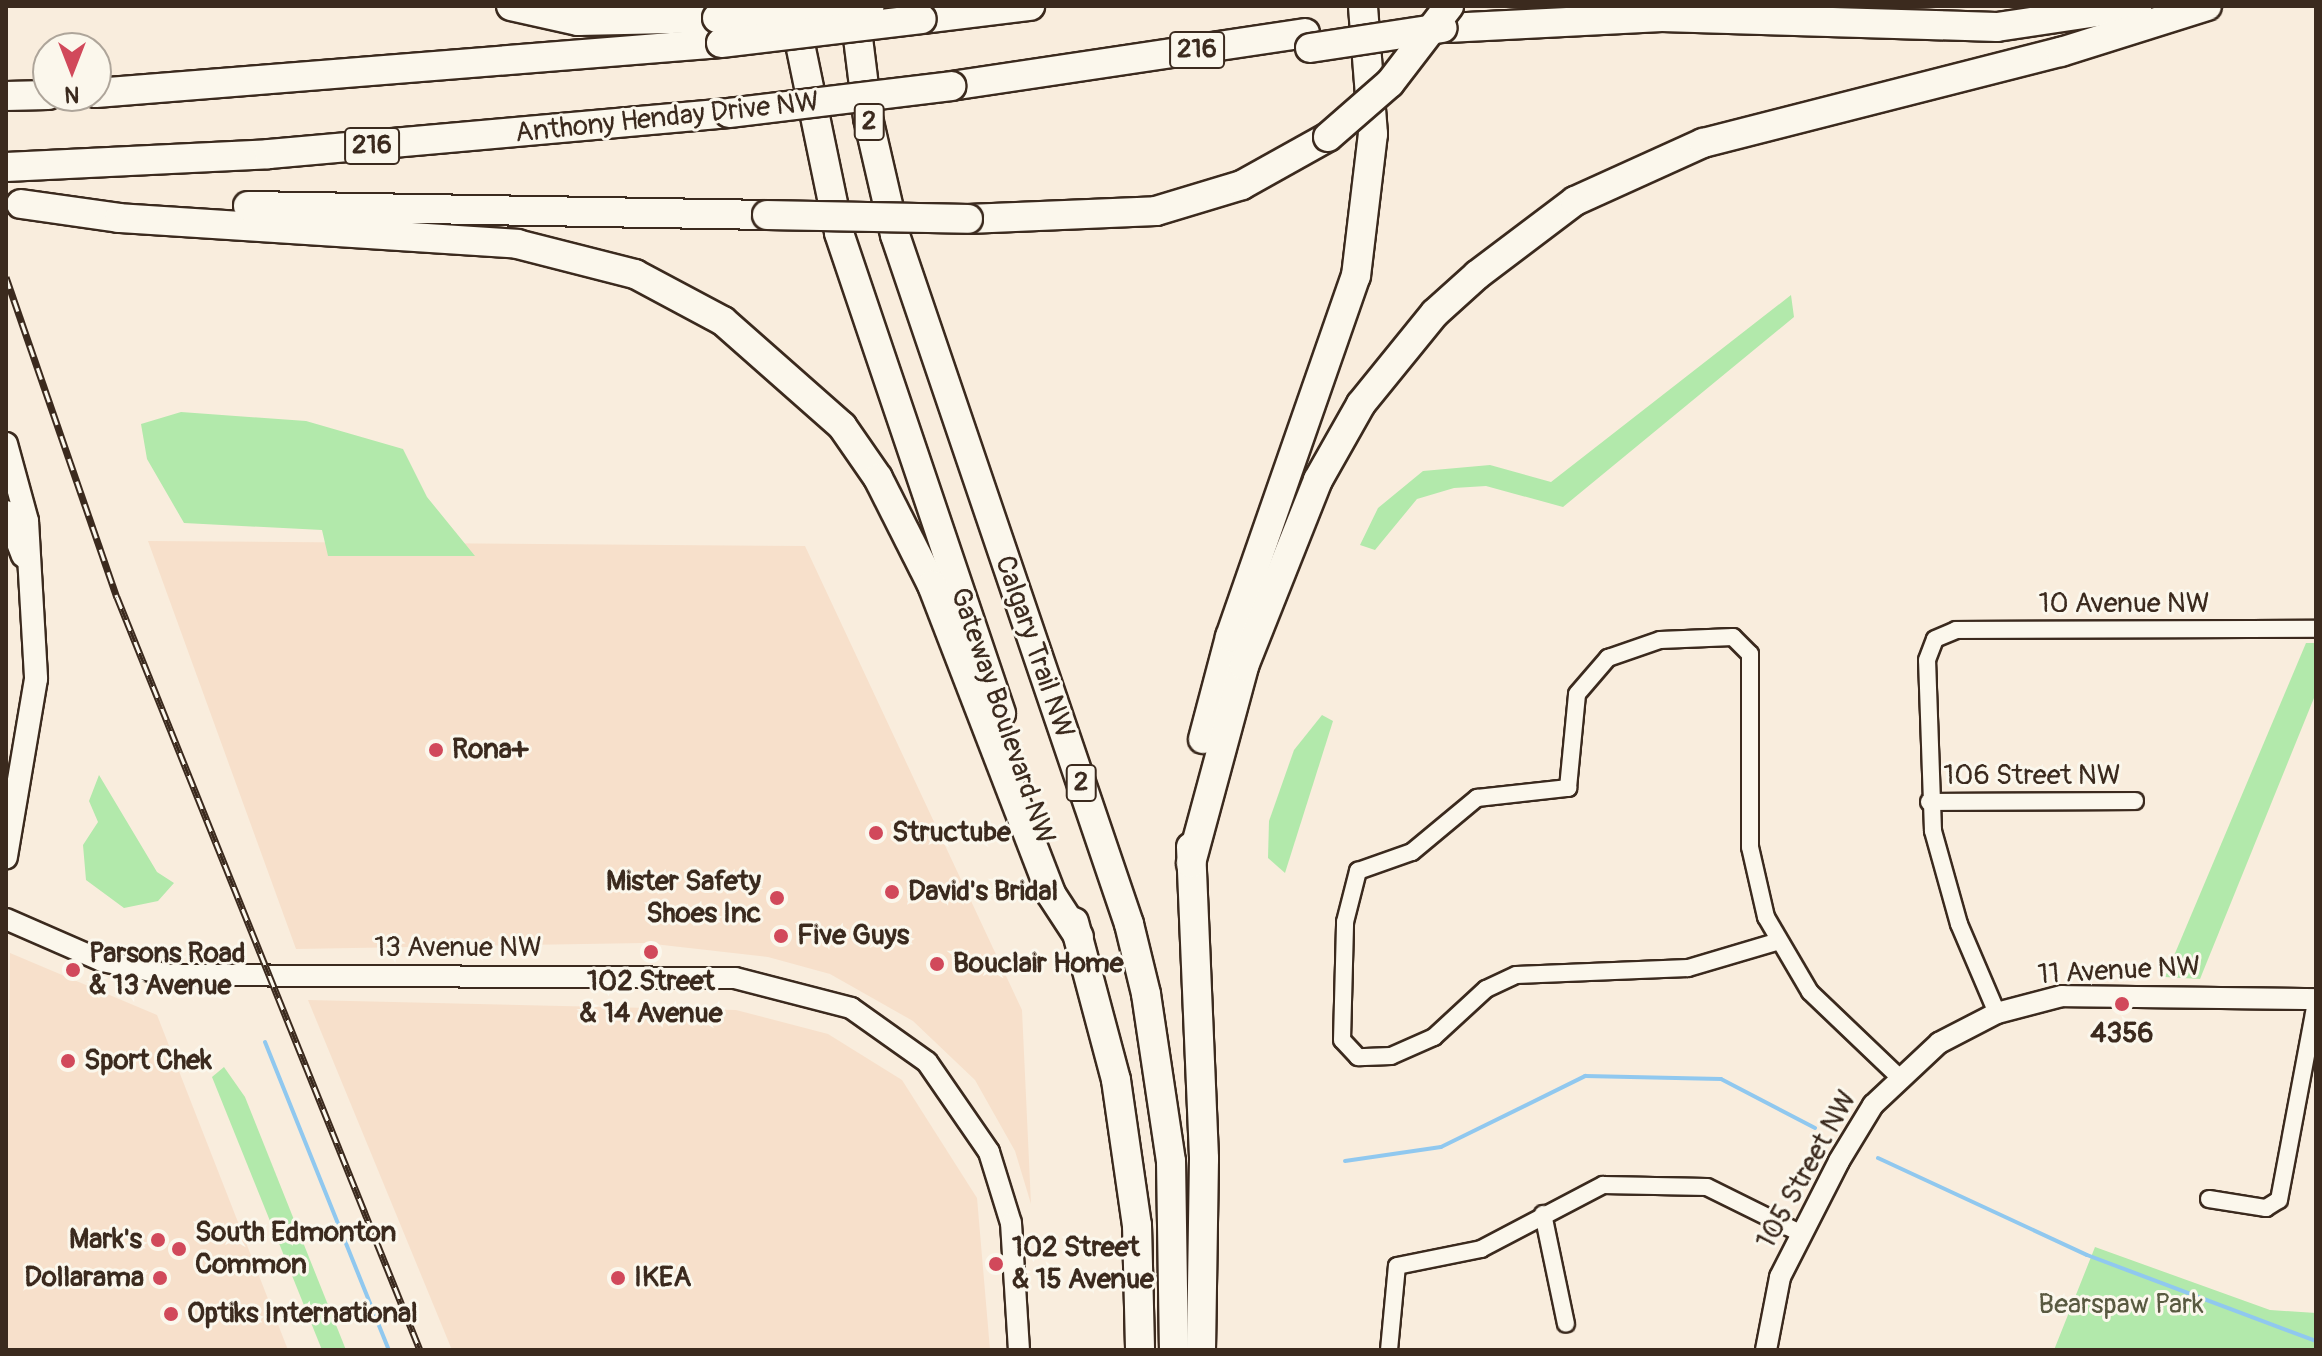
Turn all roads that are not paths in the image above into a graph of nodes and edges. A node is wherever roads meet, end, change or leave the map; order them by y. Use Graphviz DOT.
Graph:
graph roads {
  1 [pos="511,6"];
  2 [pos="773,6"];
  3 [pos="792,6"];
  4 [pos="854,6"];
  5 [pos="870,6"];
  6 [pos="1030,6"];
  7 [pos="1363,6"];
  8 [pos="2137,6"];
  9 [pos="2207,6"];
  10 [pos="1451,12"];
  11 [pos="719,30"];
  12 [pos="32,77"];
  13 [pos="6,78"];
  14 [pos="112,78"];
  15 [pos="262,83"];
  16 [pos="112,92"];
  17 [pos="32,95"];
  18 [pos="6,96"];
  19 [pos="10,167"];
  20 [pos="14,204"];
  21 [pos="883,371"];
  22 [pos="6,444"];
  23 [pos="6,512"];
  24 [pos="25,561"];
  25 [pos="2316,629"];
  26 [pos="1935,639"];
  27 [pos="2135,801"];
  28 [pos="1929,802"];
  29 [pos="6,857"];
  30 [pos="1191,863"];
  31 [pos="6,919"];
  32 [pos="1079,937"];
  33 [pos="1776,942"];
  34 [pos="2316,1000"];
  35 [pos="1997,1013"];
  36 [pos="1898,1076"];
  37 [pos="2209,1199"];
  38 [pos="1543,1214"];
  39 [pos="1800,1233"];
  40 [pos="1566,1324"];
  41 [pos="1019,1350"];
  42 [pos="1140,1350"];
  43 [pos="1174,1350"];
  44 [pos="1201,1350"];
  45 [pos="1389,1350"];
  46 [pos="1766,1350"];
  1 -- 11 [label="highway"];
  2 -- 21 [label="highway"];
  3 -- 21 [label="highway, Gateway Boulevard NW / 2"];
  4 -- 43 [label="highway, Calgary Trail NW / 2"];
  5 -- 11 [label="highway, bridge"];
  6 -- 11 [label="highway, bridge"];
  7 -- 30 [label="highway"];
  8 -- 10 [label="highway, Anthony Henday Drive NW"];
  9 -- 30 [label="highway"];
  10 -- 19 [label="highway, Anthony Henday Drive NW / 216, bridge"];
  10 -- 20 [label="highway, bridge"];
  11 -- 15 [label="highway"];
  12 -- 13 [label="highway"];
  14 -- 15 [label="highway"];
  15 -- 16 [label="highway"];
  17 -- 18 [label="highway"];
  20 -- 32 [label="highway"];
  21 -- 32 [label="highway, Gateway Boulevard NW / 2"];
  22 -- 24 [label="main road"];
  23 -- 24 [label="main road"];
  24 -- 29 [label="main road"];
  25 -- 26 [label="street, 10 Avenue NW"];
  26 -- 28 [label="street, 106 Street NW"];
  27 -- 28 [label="street, 106 Street NW"];
  28 -- 35 [label="street, 106 Street NW"];
  30 -- 44 [label="highway"];
  31 -- 41 [label="street, 13 Avenue NW"];
  32 -- 42 [label="highway, Gateway Boulevard NW / 2"];
  33 -- 33 [label="street, 105 Street NW"];
  33 -- 36 [label="street, 105 Street NW"];
  34 -- 35 [label="street, 11 Avenue NW"];
  34 -- 37 [label="street, 11 Avenue NW"];
  35 -- 36 [label="street, 11 Avenue NW"];
  36 -- 39 [label="street, 105 Street NW"];
  38 -- 39 [label="street"];
  38 -- 40 [label="street"];
  38 -- 45 [label="street"];
  39 -- 46 [label="street, 105 Street NW"];
}
